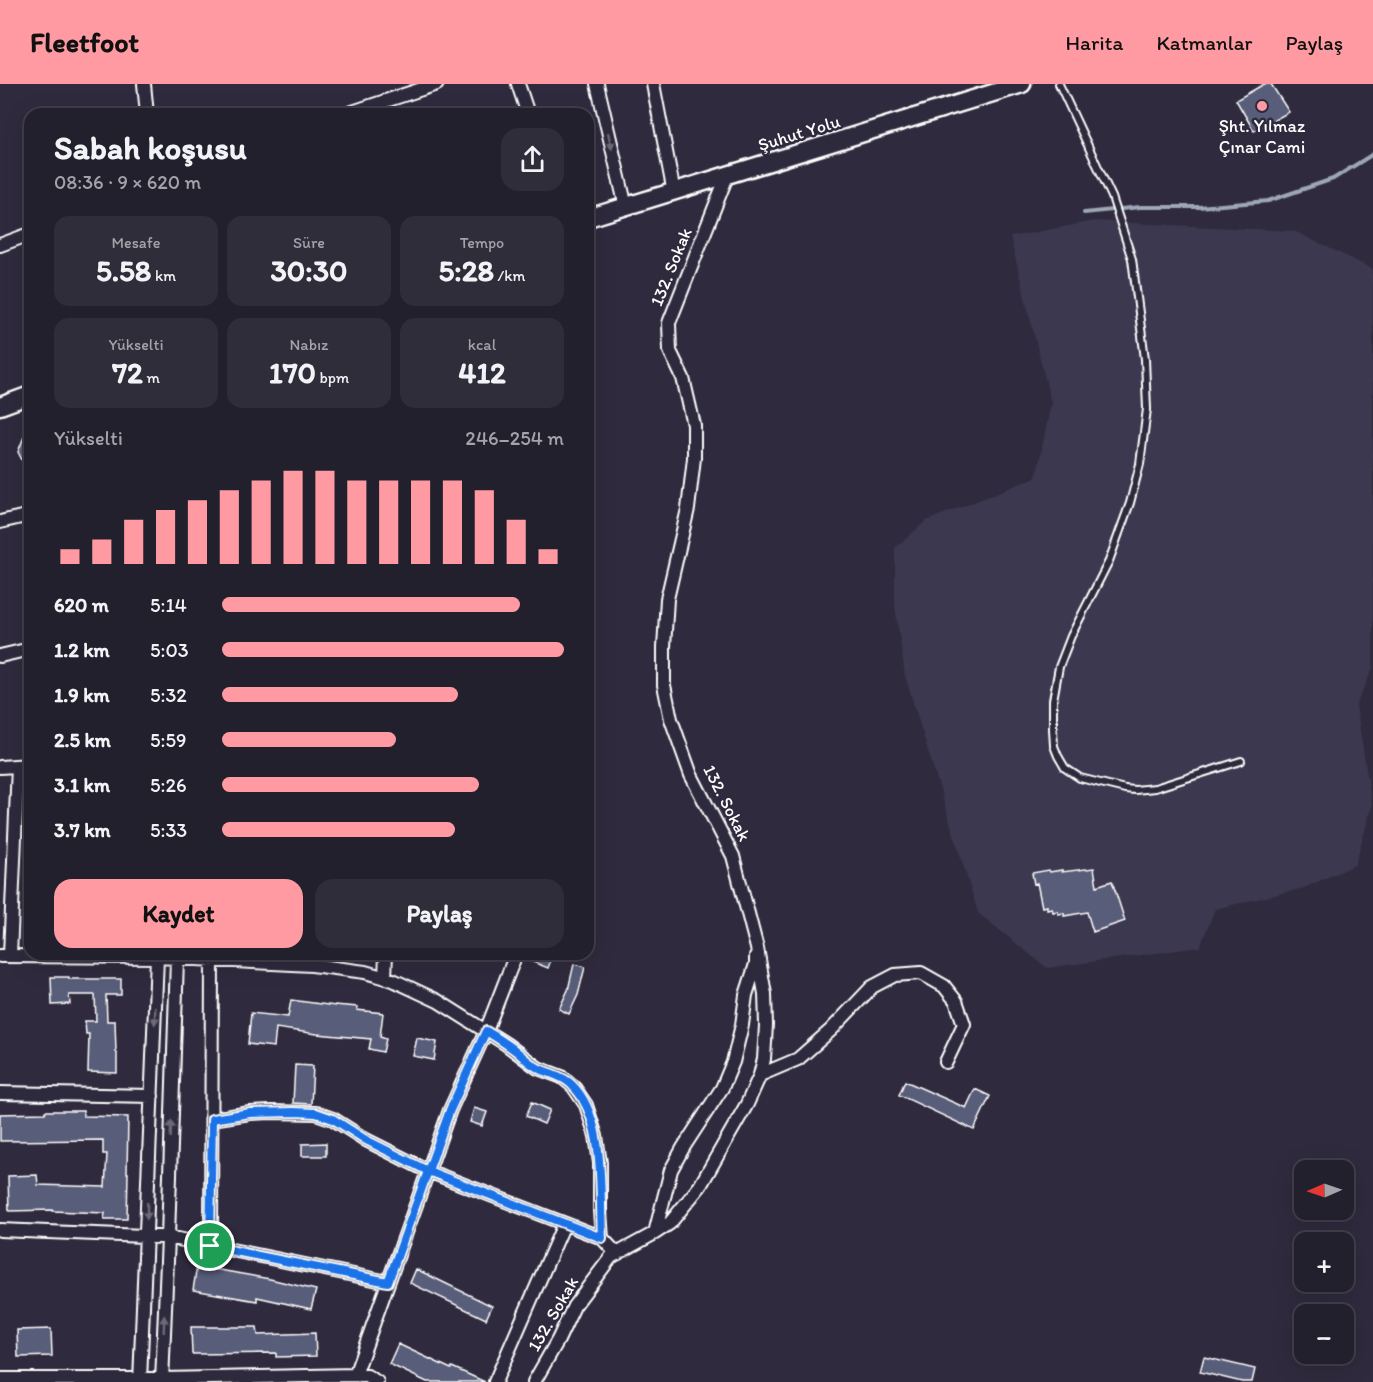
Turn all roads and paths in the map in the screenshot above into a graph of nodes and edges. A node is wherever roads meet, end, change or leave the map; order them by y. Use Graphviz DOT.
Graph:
graph roads {
  1 [pos="144,84"];
  2 [pos="436,84"];
  3 [pos="518,84"];
  4 [pos="597,84"];
  5 [pos="652,84"];
  6 [pos="1022,84"];
  7 [pos="1059,84"];
  8 [pos="146,108"];
  9 [pos="364,108"];
  10 [pos="526,108"];
  11 [pos="727,177"];
  12 [pos="674,192"];
  13 [pos="626,207"];
  14 [pos="594,216"];
  15 [pos="24,236"];
  16 [pos="0,245"];
  17 [pos="24,397"];
  18 [pos="0,406"];
  19 [pos="24,516"];
  20 [pos="0,522"];
  21 [pos="24,650"];
  22 [pos="0,656"];
  23 [pos="1241,761"];
  24 [pos="24,766"];
  25 [pos="0,767"];
  26 [pos="757,948"];
  27 [pos="5,955"];
  28 [pos="24,955"];
  29 [pos="158,960"];
  30 [pos="177,960"];
  31 [pos="212,960"];
  32 [pos="266,960"];
  33 [pos="386,960"];
  34 [pos="514,960"];
  35 [pos="385,978"];
  36 [pos="486,1031"];
  37 [pos="946,1062"];
  38 [pos="760,1075"];
  39 [pos="0,1093"];
  40 [pos="152,1096"];
  41 [pos="212,1119"];
  42 [pos="428,1171"];
  43 [pos="564,1224"];
  44 [pos="0,1230"];
  45 [pos="655,1233"];
  46 [pos="146,1236"];
  47 [pos="168,1237"];
  48 [pos="602,1238"];
  49 [pos="210,1246"];
  50 [pos="617,1254"];
  51 [pos="388,1282"];
  52 [pos="355,1375"];
  53 [pos="0,1379"];
  54 [pos="140,1381"];
  55 [pos="162,1381"];
  56 [pos="377,1382"];
  57 [pos="495,1382"];
  58 [pos="534,1382"];
  1 -- 8 [label="street"];
  2 -- 9 [label="street"];
  3 -- 10 [label="street"];
  4 -- 13 [label="street, one-way"];
  5 -- 12 [label="street"];
  6 -- 11 [label="main road, Şuhut Yolu"];
  7 -- 23 [label="lane"];
  11 -- 12 [label="main road, Şuhut Yolu"];
  11 -- 26 [label="street, 132. Sokak"];
  12 -- 13 [label="main road, Şuhut Yolu"];
  13 -- 14 [label="main road, Şuhut Yolu"];
  15 -- 16 [label="street"];
  17 -- 18 [label="main road"];
  19 -- 20 [label="street"];
  21 -- 22 [label="street"];
  24 -- 25 [label="street"];
  24 -- 27 [label="street"];
  26 -- 38 [label="street, 132. Sokak"];
  26 -- 45 [label="street"];
  27 -- 28 [label="street"];
  29 -- 40 [label="street, one-way"];
  47 -- 30 [label="street, one-way"];
  31 -- 41 [label="street"];
  32 -- 35 [label="street"];
  33 -- 35 [label="street"];
  34 -- 36 [label="street"];
  35 -- 36 [label="street"];
  36 -- 42 [label="street"];
  36 -- 48 [label="street"];
  37 -- 38 [label="street"];
  38 -- 45 [label="street, 132. Sokak"];
  39 -- 40 [label="street"];
  40 -- 46 [label="street, one-way"];
  41 -- 42 [label="street"];
  41 -- 49 [label="street"];
  42 -- 43 [label="street"];
  42 -- 51 [label="street"];
  43 -- 48 [label="street"];
  43 -- 57 [label="street"];
  44 -- 46 [label="street"];
  45 -- 50 [label="street, 132. Sokak"];
  46 -- 47 [label="street"];
  46 -- 54 [label="street"];
  47 -- 49 [label="street"];
  55 -- 47 [label="street, one-way"];
  48 -- 50 [label="street"];
  49 -- 51 [label="street"];
  50 -- 58 [label="street, 132. Sokak"];
  51 -- 52 [label="street"];
  52 -- 55 [label="street"];
  52 -- 56 [label="street"];
  53 -- 54 [label="street"];
  54 -- 55 [label="street"];
}
